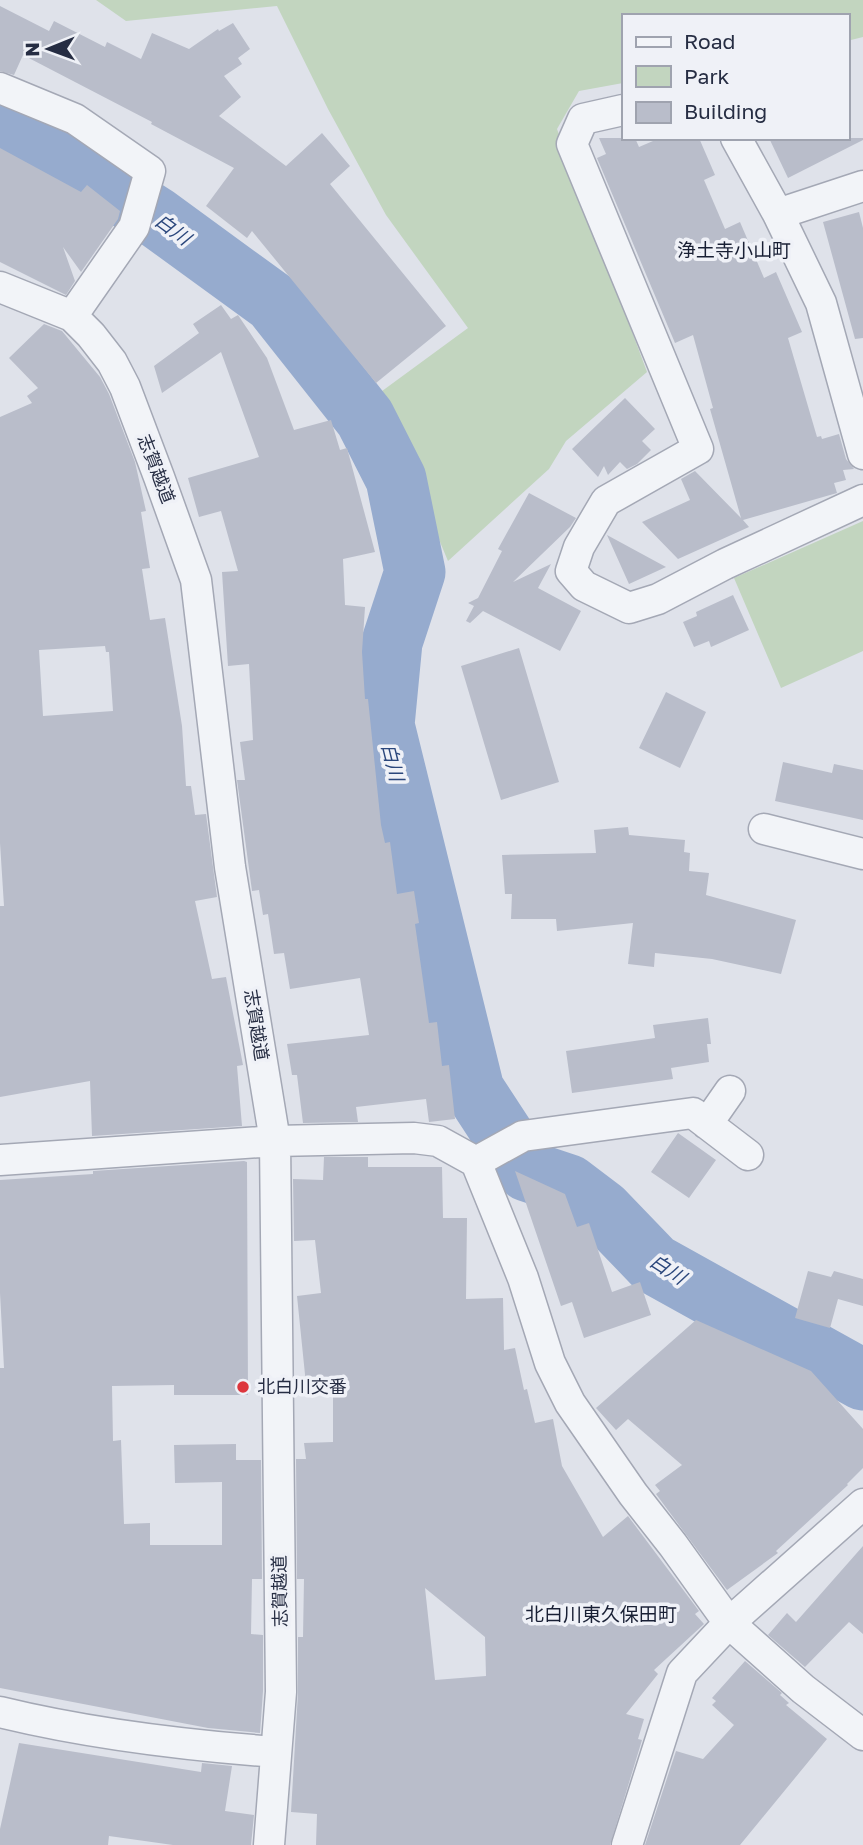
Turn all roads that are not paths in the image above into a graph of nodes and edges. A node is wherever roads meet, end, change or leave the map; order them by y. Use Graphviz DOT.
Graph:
graph roads {
  1 [pos="0,88"];
  2 [pos="622,110"];
  3 [pos="737,140"];
  4 [pos="863,186"];
  5 [pos="778,214"];
  6 [pos="0,288"];
  7 [pos="72,316"];
  8 [pos="863,454"];
  9 [pos="863,500"];
  10 [pos="764,830"];
  11 [pos="863,854"];
  12 [pos="730,1091"];
  13 [pos="707,1124"];
  14 [pos="275,1140"];
  15 [pos="748,1155"];
  16 [pos="482,1158"];
  17 [pos="0,1160"];
  18 [pos="863,1504"];
  19 [pos="729,1623"];
  20 [pos="0,1712"];
  21 [pos="863,1735"];
  22 [pos="276,1752"];
  23 [pos="269,1845"];
  24 [pos="627,1845"];
  1 -- 7 [label="street"];
  2 -- 9 [label="street"];
  3 -- 5 [label="street"];
  4 -- 5 [label="street"];
  5 -- 8 [label="street"];
  6 -- 7 [label="street, 志賀越道"];
  7 -- 14 [label="street, 志賀越道"];
  10 -- 11 [label="street"];
  12 -- 13 [label="street"];
  13 -- 15 [label="street"];
  13 -- 16 [label="street"];
  14 -- 16 [label="street"];
  14 -- 17 [label="street"];
  14 -- 22 [label="street, 志賀越道"];
  16 -- 19 [label="street"];
  18 -- 19 [label="street"];
  19 -- 21 [label="street"];
  19 -- 24 [label="street"];
  20 -- 22 [label="street"];
  22 -- 23 [label="street, 志賀越道"];
}
